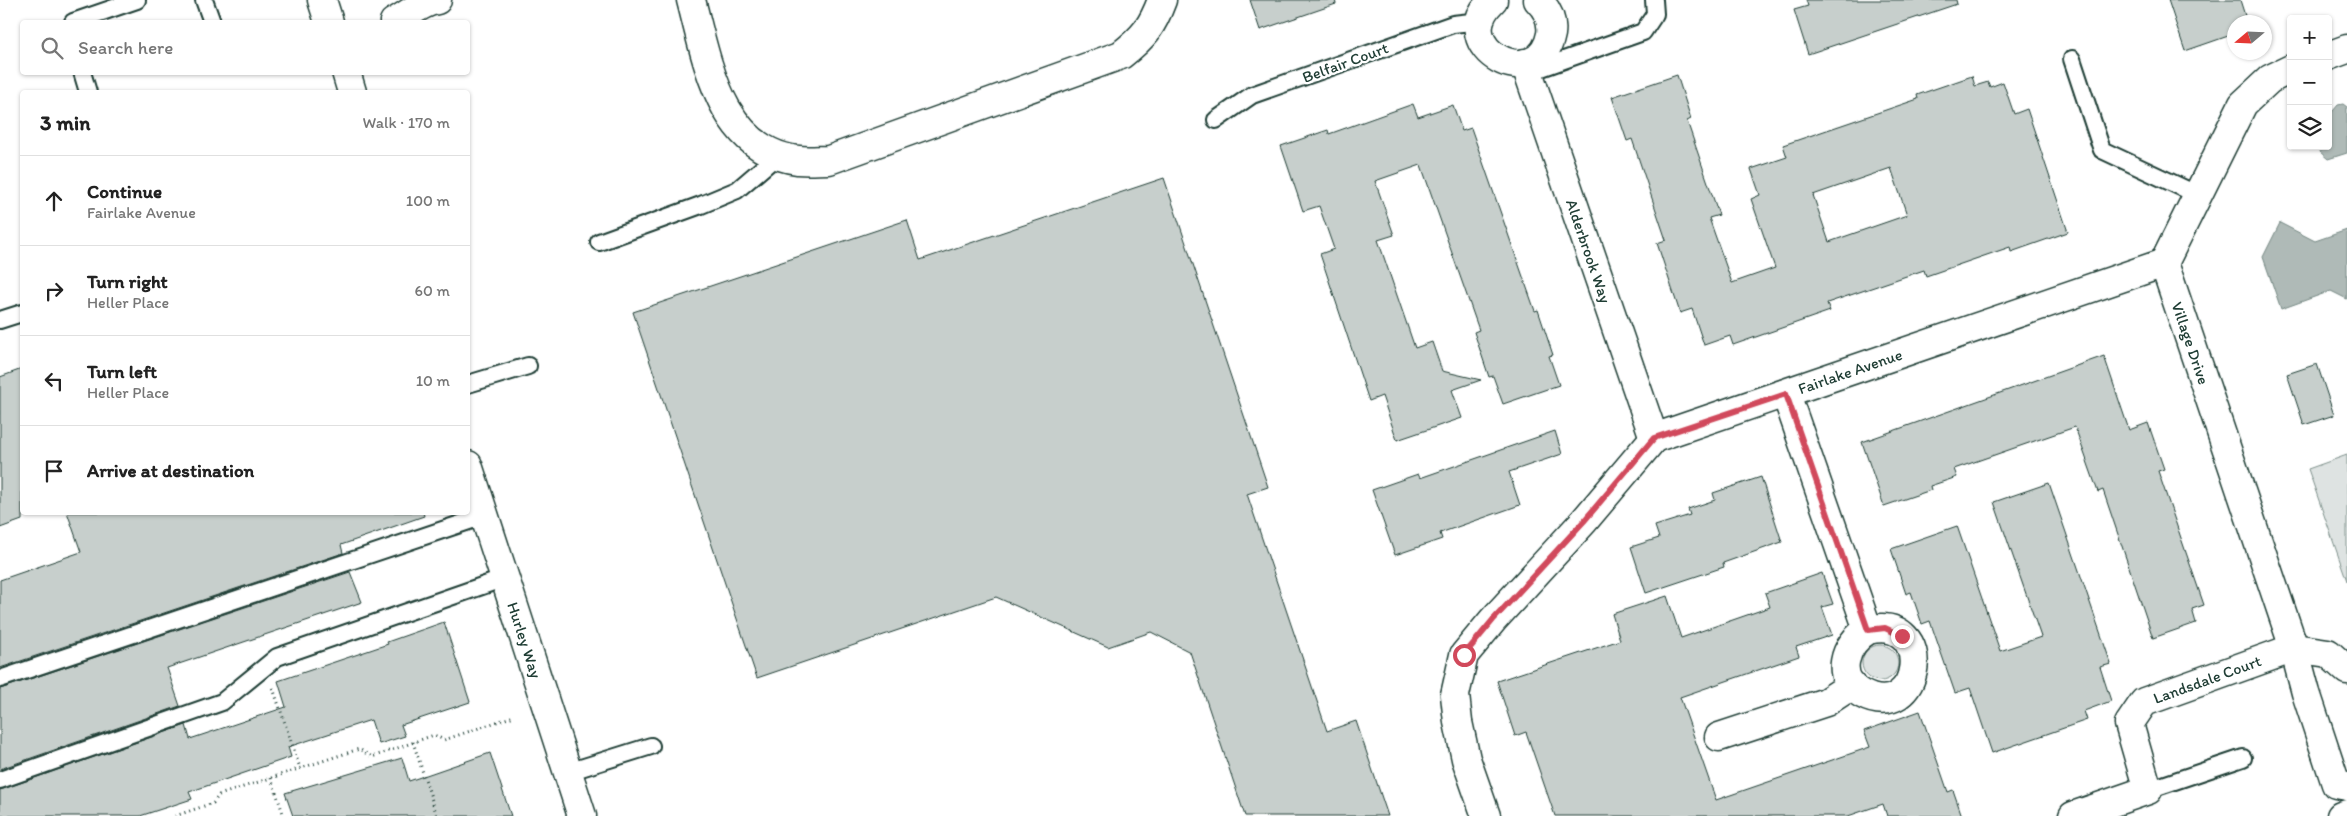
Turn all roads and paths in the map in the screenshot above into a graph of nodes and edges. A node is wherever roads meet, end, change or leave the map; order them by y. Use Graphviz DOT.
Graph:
graph roads {
  1 [pos="137,0"];
  2 [pos="204,0"];
  3 [pos="322,0"];
  4 [pos="438,0"];
  5 [pos="691,0"];
  6 [pos="1162,0"];
  7 [pos="1538,0"];
  8 [pos="1654,0"];
  9 [pos="1487,11"];
  10 [pos="79,20"];
  11 [pos="211,20"];
  12 [pos="328,20"];
  13 [pos="398,20"];
  14 [pos="435,20"];
  15 [pos="2347,49"];
  16 [pos="2332,55"];
  17 [pos="2072,59"];
  18 [pos="1526,68"];
  19 [pos="2287,71"];
  20 [pos="83,75"];
  21 [pos="347,75"];
  22 [pos="87,90"];
  23 [pos="351,90"];
  24 [pos="1216,120"];
  25 [pos="778,155"];
  26 [pos="2198,195"];
  27 [pos="599,242"];
  28 [pos="2164,263"];
  29 [pos="20,313"];
  30 [pos="0,320"];
  31 [pos="528,366"];
  32 [pos="470,383"];
  33 [pos="1786,394"];
  34 [pos="1654,438"];
  35 [pos="470,470"];
  36 [pos="484,516"];
  37 [pos="505,578"];
  38 [pos="1868,630"];
  39 [pos="2294,648"];
  40 [pos="266,666"];
  41 [pos="2347,670"];
  42 [pos="0,679"];
  43 [pos="1852,685"];
  44 [pos="514,716"];
  45 [pos="1718,737"];
  46 [pos="413,742"];
  47 [pos="651,746"];
  48 [pos="2242,758"];
  49 [pos="300,768"];
  50 [pos="568,772"];
  51 [pos="271,778"];
  52 [pos="0,780"];
  53 [pos="2347,786"];
  54 [pos="2148,790"];
  55 [pos="2347,814"];
  56 [pos="175,816"];
  57 [pos="284,816"];
  58 [pos="437,816"];
  59 [pos="582,816"];
  60 [pos="1486,816"];
  61 [pos="2073,816"];
  62 [pos="2341,816"];
  1 -- 10 [label="lane"];
  2 -- 11 [label="lane"];
  3 -- 12 [label="street"];
  4 -- 13 [label="street"];
  4 -- 14 [label="street"];
  5 -- 25 [label="street"];
  6 -- 25 [label="street"];
  7 -- 18 [label="street"];
  8 -- 18 [label="lane"];
  9 -- 18 [label="street"];
  9 -- 24 [label="lane, Belfair Court"];
  15 -- 16 [label="street"];
  17 -- 26 [label="lane"];
  18 -- 34 [label="street, Alderbrook Way"];
  19 -- 26 [label="street"];
  20 -- 22 [label="lane"];
  21 -- 23 [label="street"];
  25 -- 27 [label="lane"];
  26 -- 28 [label="street"];
  28 -- 33 [label="street, Fairlake Avenue"];
  28 -- 39 [label="street, Village Drive"];
  29 -- 30 [label="lane"];
  31 -- 32 [label="lane"];
  33 -- 34 [label="street, Fairlake Avenue"];
  33 -- 38 [label="street"];
  34 -- 60 [label="street"];
  35 -- 36 [label="street, Hurley Way"];
  36 -- 37 [label="street, Hurley Way"];
  36 -- 42 [label="lane"];
  37 -- 40 [label="lane"];
  37 -- 50 [label="street, Hurley Way"];
  38 -- 43 [label="street"];
  38 -- 43 [label="street"];
  39 -- 41 [label="street"];
  39 -- 53 [label="street, Village Drive"];
  39 -- 54 [label="street, Landsdale Court"];
  40 -- 49 [label="path"];
  40 -- 52 [label="lane"];
  43 -- 45 [label="street"];
  44 -- 46 [label="path"];
  46 -- 49 [label="path"];
  46 -- 58 [label="path"];
  47 -- 50 [label="lane"];
  48 -- 54 [label="lane"];
  49 -- 51 [label="path"];
  50 -- 59 [label="street, Hurley Way"];
  51 -- 56 [label="path"];
  51 -- 57 [label="path"];
  54 -- 61 [label="street"];
  55 -- 62 [label="street"];
}
